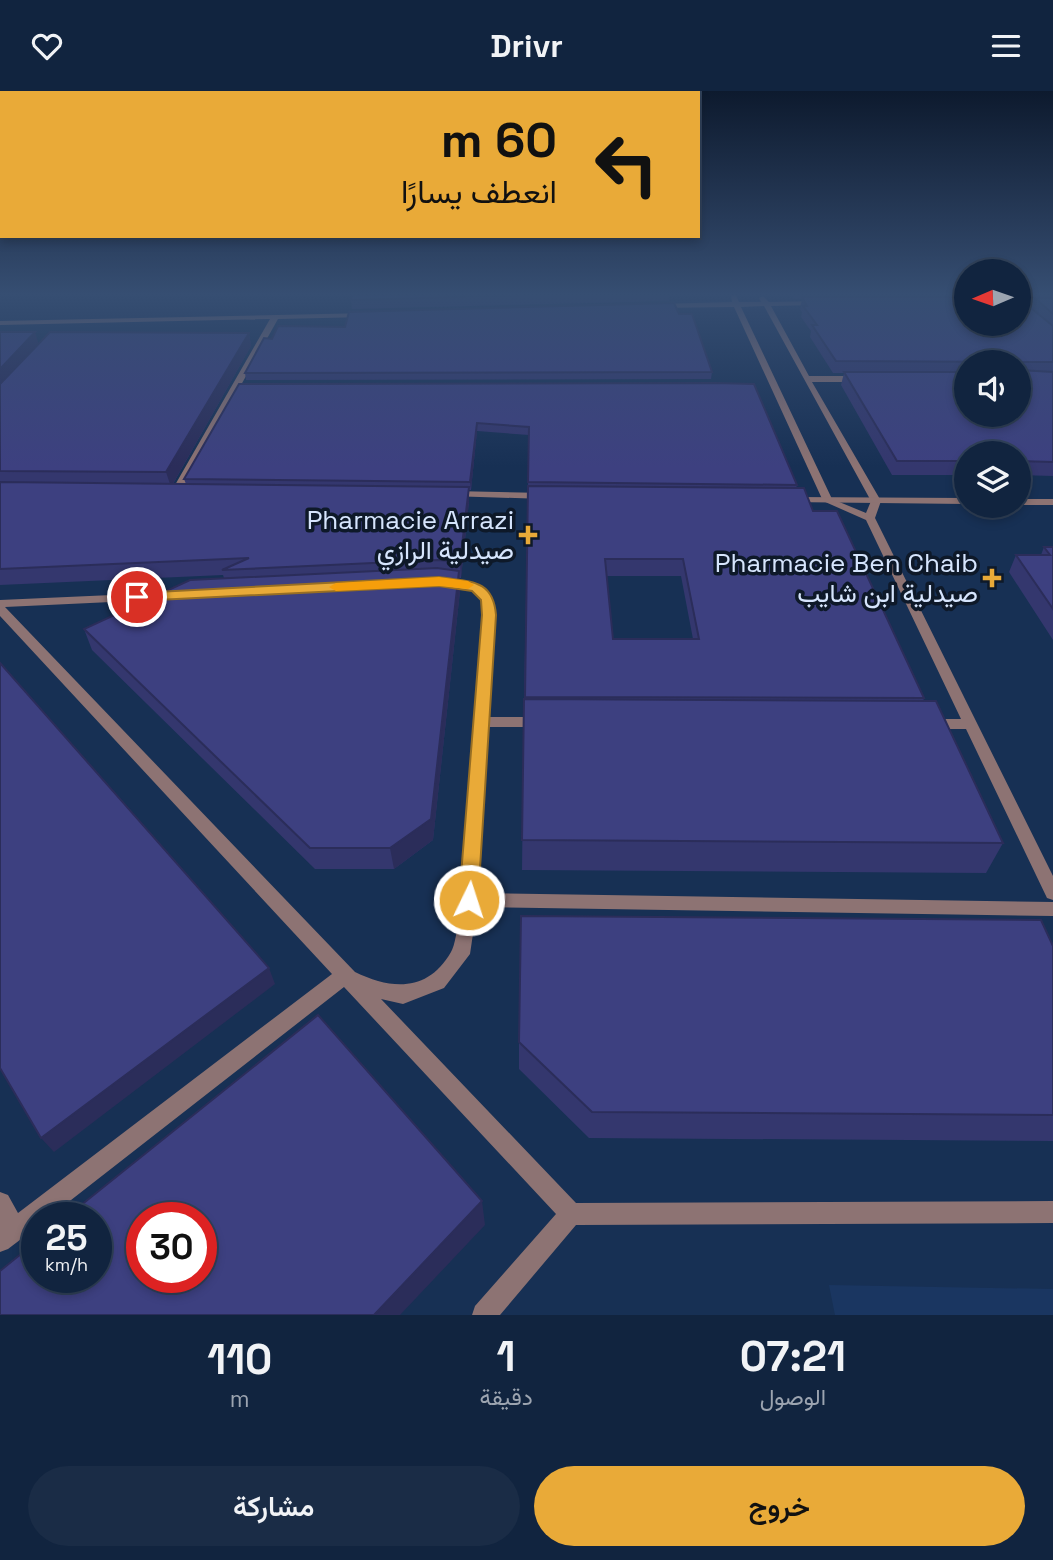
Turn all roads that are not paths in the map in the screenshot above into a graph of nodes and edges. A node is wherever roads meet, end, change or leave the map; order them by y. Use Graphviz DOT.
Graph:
graph roads {
  1 [pos="256,352"];
  2 [pos="759,352"];
  3 [pos="792,352"];
  4 [pos="806,379"];
  5 [pos="872,379"];
  6 [pos="761,385"];
  7 [pos="774,385"];
  8 [pos="237,386"];
  9 [pos="250,386"];
  10 [pos="163,491"];
  11 [pos="176,492"];
  12 [pos="190,492"];
  13 [pos="445,494"];
  14 [pos="555,496"];
  15 [pos="774,500"];
  16 [pos="828,501"];
  17 [pos="876,501"];
  18 [pos="954,501"];
  19 [pos="1031,502"];
  20 [pos="1053,502"];
  21 [pos="870,518"];
  22 [pos="425,582"];
  23 [pos="192,594"];
  24 [pos="0,607"];
  25 [pos="480,722"];
  26 [pos="562,722"];
  27 [pos="917,724"];
  28 [pos="971,724"];
  29 [pos="1053,893"];
  30 [pos="469,900"];
  31 [pos="1053,909"];
  32 [pos="344,976"];
  33 [pos="0,1203"];
  34 [pos="1053,1212"];
  35 [pos="571,1214"];
  36 [pos="7,1236"];
  37 [pos="484,1315"];
  1 -- 8 [label="street"];
  2 -- 7 [label="street"];
  3 -- 4 [label="street"];
  4 -- 5 [label="street"];
  4 -- 17 [label="street"];
  6 -- 7 [label="street"];
  7 -- 16 [label="street"];
  8 -- 9 [label="street"];
  8 -- 11 [label="street"];
  10 -- 11 [label="street"];
  11 -- 12 [label="street"];
  13 -- 14 [label="street"];
  15 -- 16 [label="street"];
  16 -- 17 [label="street"];
  16 -- 21 [label="street"];
  17 -- 18 [label="street"];
  17 -- 21 [label="street"];
  19 -- 20 [label="street"];
  21 -- 28 [label="street"];
  22 -- 25 [label="street"];
  23 -- 24 [label="street"];
  24 -- 32 [label="street"];
  25 -- 26 [label="street"];
  25 -- 30 [label="street"];
  27 -- 28 [label="street"];
  28 -- 29 [label="street"];
  30 -- 31 [label="street"];
  30 -- 32 [label="street"];
  32 -- 35 [label="street"];
  32 -- 36 [label="street"];
  33 -- 36 [label="street"];
  34 -- 35 [label="street"];
  35 -- 37 [label="street"];
}
